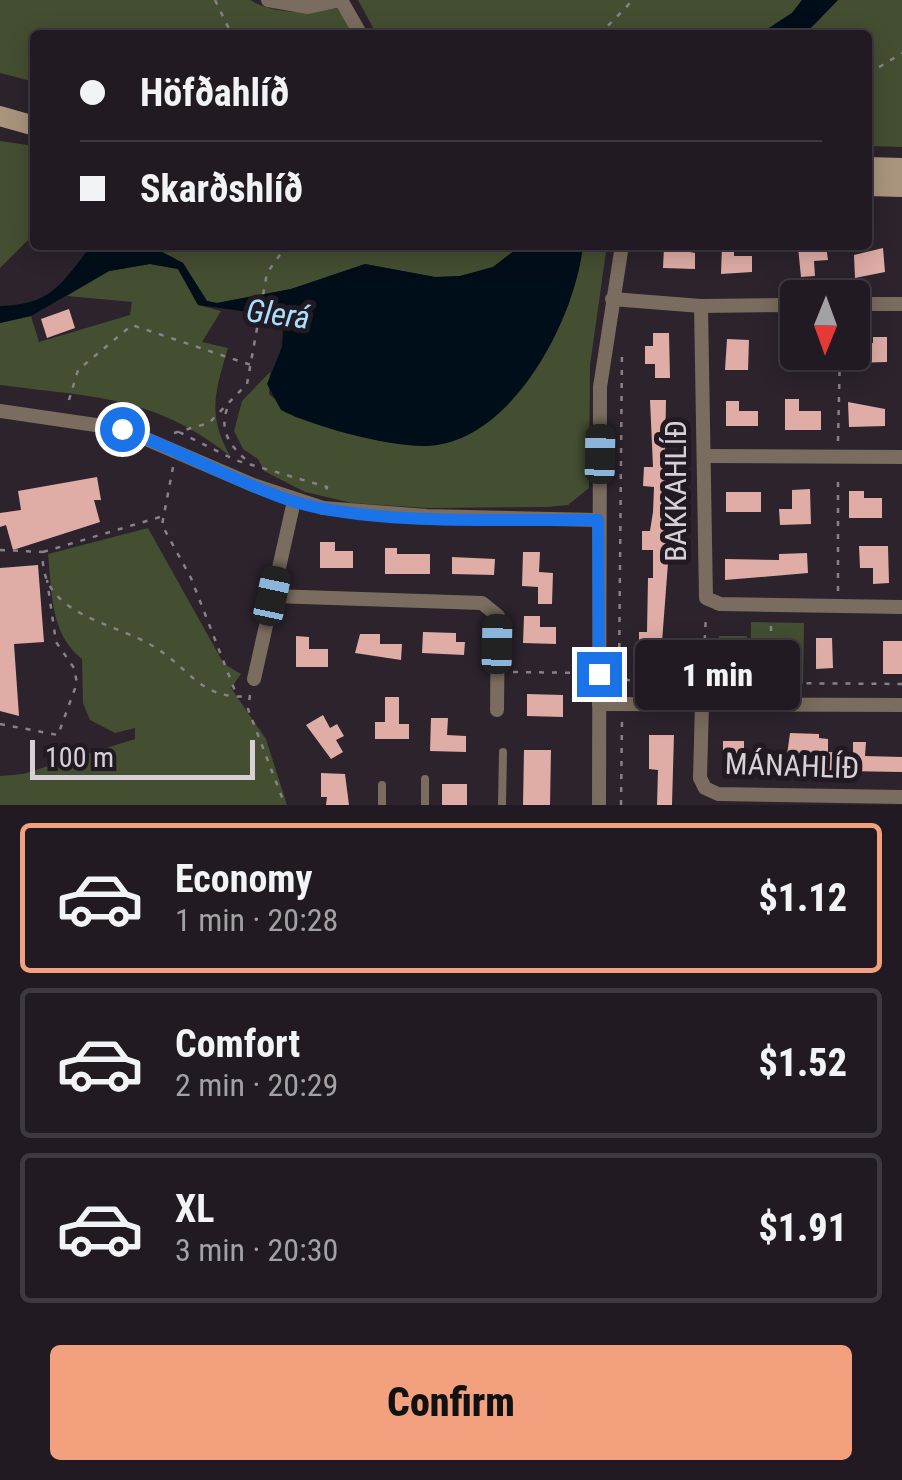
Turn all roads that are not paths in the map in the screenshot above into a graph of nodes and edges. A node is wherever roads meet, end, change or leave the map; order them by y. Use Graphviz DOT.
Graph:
graph roads {
  1 [pos="268,0"];
  2 [pos="341,0"];
  3 [pos="358,30"];
  4 [pos="0,116"];
  5 [pos="30,124"];
  6 [pos="872,167"];
  7 [pos="902,168"];
  8 [pos="872,186"];
  9 [pos="902,187"];
  10 [pos="621,250"];
  11 [pos="612,299"];
  12 [pos="870,304"];
  13 [pos="902,304"];
  14 [pos="780,305"];
  15 [pos="700,306"];
  16 [pos="0,412"];
  17 [pos="704,456"];
  18 [pos="902,457"];
  19 [pos="294,501"];
  20 [pos="598,520"];
  21 [pos="272,596"];
  22 [pos="902,607"];
  23 [pos="254,679"];
  24 [pos="599,704"];
  25 [pos="702,704"];
  26 [pos="902,705"];
  27 [pos="497,710"];
  28 [pos="503,752"];
  29 [pos="425,780"];
  30 [pos="382,785"];
  31 [pos="902,797"];
  32 [pos="382,805"];
  33 [pos="425,805"];
  34 [pos="502,805"];
  35 [pos="599,805"];
  1 -- 2 [label="street"];
  2 -- 3 [label="street"];
  4 -- 5 [label="street"];
  6 -- 7 [label="street"];
  8 -- 9 [label="street"];
  10 -- 11 [label="street"];
  11 -- 15 [label="street"];
  11 -- 20 [label="street"];
  12 -- 13 [label="street"];
  14 -- 15 [label="street"];
  15 -- 17 [label="street, BAKKAHLÍÐ"];
  16 -- 19 [label="street"];
  17 -- 18 [label="street"];
  17 -- 22 [label="street, BAKKAHLÍÐ"];
  19 -- 20 [label="street"];
  19 -- 21 [label="street"];
  20 -- 24 [label="street"];
  21 -- 23 [label="street"];
  21 -- 27 [label="street"];
  24 -- 25 [label="street"];
  24 -- 35 [label="street"];
  25 -- 26 [label="street"];
  25 -- 31 [label="street, MÁNAHLÍÐ"];
  28 -- 34 [label="lane"];
  29 -- 33 [label="lane"];
  30 -- 32 [label="lane"];
}
